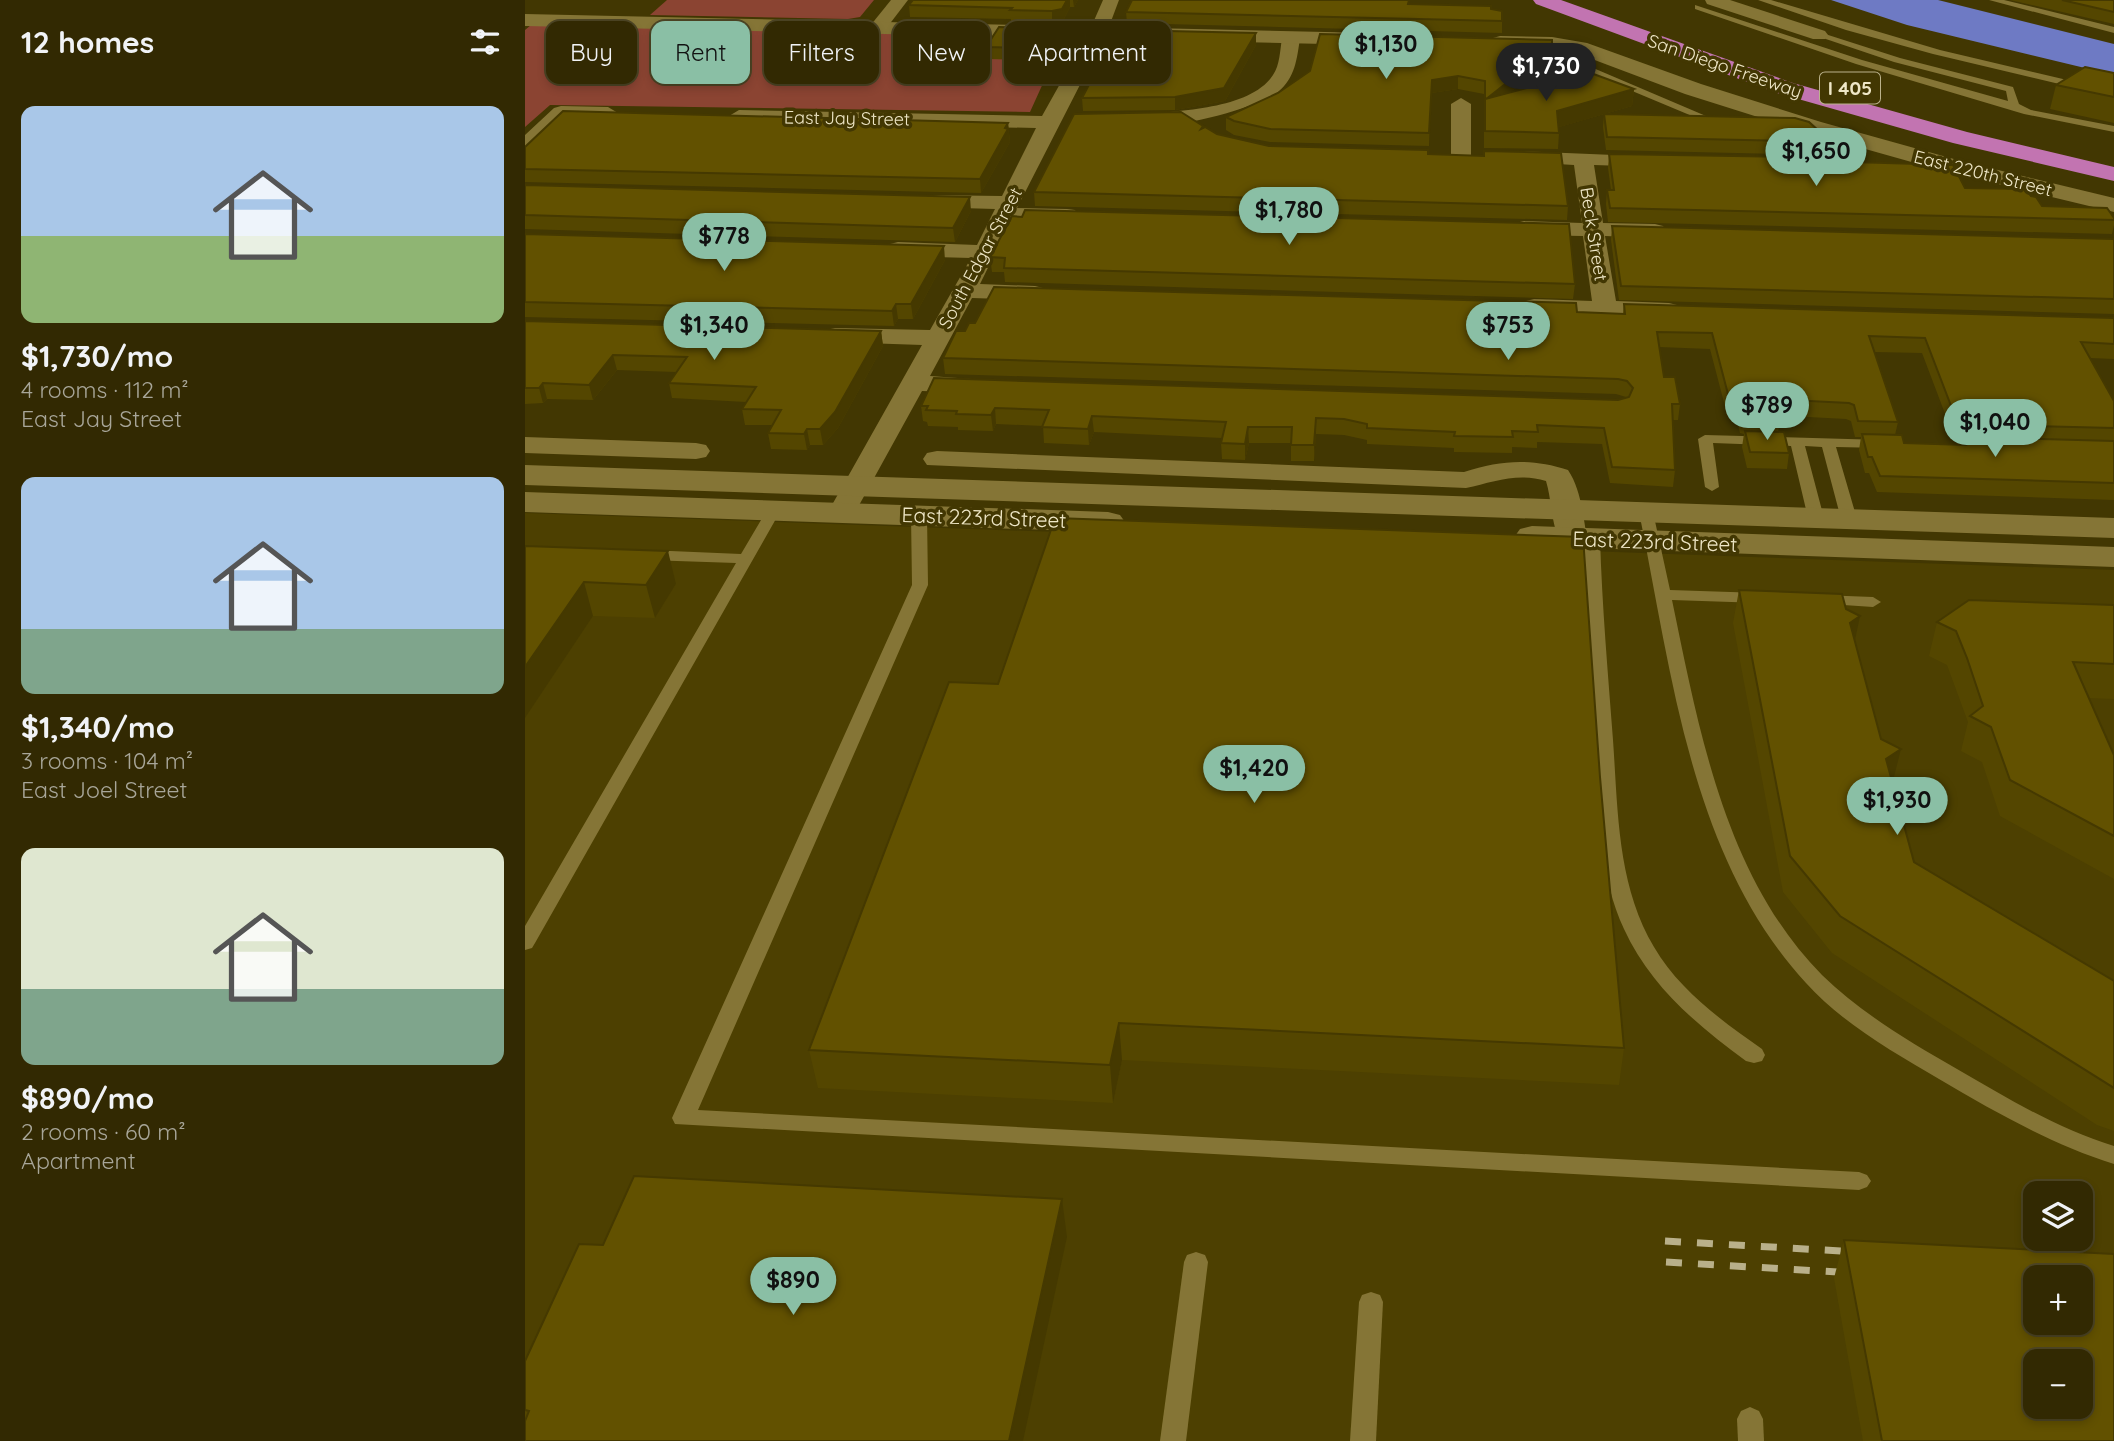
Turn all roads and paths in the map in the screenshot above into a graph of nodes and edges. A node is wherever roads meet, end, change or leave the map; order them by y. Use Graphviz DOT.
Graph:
graph roads {
  1 [pos="900,0"];
  2 [pos="1111,0"];
  3 [pos="1543,0"];
  4 [pos="1563,0"];
  5 [pos="1574,0"];
  6 [pos="1593,0"];
  7 [pos="1762,0"];
  8 [pos="1993,0"];
  9 [pos="1705,4"];
  10 [pos="525,20"];
  11 [pos="1102,21"];
  12 [pos="880,26"];
  13 [pos="1843,28"];
  14 [pos="1004,30"];
  15 [pos="2114,30"];
  16 [pos="1171,34"];
  17 [pos="1819,35"];
  18 [pos="1291,37"];
  19 [pos="1387,39"];
  20 [pos="1483,41"];
  21 [pos="1562,44"];
  22 [pos="2035,77"];
  23 [pos="1070,84"];
  24 [pos="2010,89"];
  25 [pos="2114,94"];
  26 [pos="1461,104"];
  27 [pos="2014,106"];
  28 [pos="631,114"];
  29 [pos="715,116"];
  30 [pos="1188,116"];
  31 [pos="1076,118"];
  32 [pos="1708,119"];
  33 [pos="1050,120"];
  34 [pos="1127,120"];
  35 [pos="2114,129"];
  36 [pos="1208,133"];
  37 [pos="525,146"];
  38 [pos="2114,155"];
  39 [pos="1461,156"];
  40 [pos="1502,157"];
  41 [pos="1583,159"];
  42 [pos="1679,162"];
  43 [pos="2114,165"];
  44 [pos="1872,166"];
  45 [pos="1955,167"];
  46 [pos="2114,174"];
  47 [pos="899,200"];
  48 [pos="2114,205"];
  49 [pos="1007,208"];
  50 [pos="1086,216"];
  51 [pos="1499,227"];
  52 [pos="1595,230"];
  53 [pos="1677,232"];
  54 [pos="874,249"];
  55 [pos="985,252"];
  56 [pos="964,291"];
  57 [pos="1062,294"];
  58 [pos="1508,306"];
  59 [pos="1605,308"];
  60 [pos="1688,311"];
  61 [pos="813,335"];
  62 [pos="937,338"];
  63 [pos="915,383"];
  64 [pos="998,386"];
  65 [pos="1797,441"];
  66 [pos="1828,442"];
  67 [pos="525,444"];
  68 [pos="1904,445"];
  69 [pos="696,450"];
  70 [pos="937,459"];
  71 [pos="525,475"];
  72 [pos="1713,487"];
  73 [pos="849,499"];
  74 [pos="525,502"];
  75 [pos="774,510"];
  76 [pos="919,515"];
  77 [pos="1816,518"];
  78 [pos="1849,519"];
  79 [pos="1649,526"];
  80 [pos="2114,528"];
  81 [pos="1577,529"];
  82 [pos="635,555"];
  83 [pos="2114,557"];
  84 [pos="746,559"];
  85 [pos="1663,595"];
  86 [pos="1781,599"];
  87 [pos="1807,600"];
  88 [pos="1873,602"];
  89 [pos="525,943"];
  90 [pos="1754,1055"];
  91 [pos="2114,1156"];
  92 [pos="1859,1181"];
  93 [pos="1196,1262"];
  94 [pos="1371,1302"];
  95 [pos="1173,1441"];
  96 [pos="1363,1441"];
  1 -- 12 [label="street"];
  2 -- 11 [label="street, South Edgar Street"];
  3 -- 46 [label="highway, San Diego Freeway / I 405"];
  4 -- 43 [label="highway"];
  5 -- 43 [label="highway"];
  6 -- 38 [label="highway, San Diego Freeway / I 405"];
  7 -- 13 [label="lane"];
  8 -- 15 [label="lane"];
  9 -- 17 [label="street"];
  9 -- 27 [label="lane"];
  10 -- 12 [label="main road"];
  12 -- 14 [label="main road"];
  13 -- 17 [label="lane"];
  13 -- 22 [label="lane"];
  16 -- 18 [label="main road"];
  17 -- 24 [label="lane"];
  18 -- 19 [label="main road"];
  18 -- 30 [label="street"];
  20 -- 21 [label="main road, East 220th Street"];
  21 -- 32 [label="lane"];
  21 -- 45 [label="main road, East 220th Street"];
  22 -- 24 [label="lane"];
  22 -- 25 [label="lane"];
  23 -- 33 [label="street, South Edgar Street"];
  24 -- 27 [label="lane"];
  26 -- 39 [label="street"];
  27 -- 35 [label="lane"];
  28 -- 37 [label="street"];
  29 -- 33 [label="street, East Jay Street"];
  30 -- 34 [label="street"];
  30 -- 36 [label="street"];
  31 -- 33 [label="street, East Jay Street"];
  33 -- 49 [label="street, South Edgar Street"];
  40 -- 41 [label="street"];
  41 -- 42 [label="street"];
  41 -- 52 [label="street, Beck Street"];
  44 -- 45 [label="street"];
  45 -- 48 [label="main road, East 220th Street"];
  47 -- 49 [label="street"];
  49 -- 50 [label="street"];
  49 -- 55 [label="street, South Edgar Street"];
  51 -- 52 [label="street"];
  52 -- 53 [label="street"];
  52 -- 59 [label="street, Beck Street"];
  54 -- 55 [label="street"];
  55 -- 56 [label="street, South Edgar Street"];
  56 -- 57 [label="street"];
  56 -- 62 [label="street, South Edgar Street"];
  58 -- 59 [label="street"];
  59 -- 60 [label="street"];
  61 -- 62 [label="street"];
  62 -- 63 [label="street, South Edgar Street"];
  63 -- 64 [label="street"];
  63 -- 73 [label="street, South Edgar Street"];
  65 -- 66 [label="lane"];
  65 -- 72 [label="lane"];
  65 -- 77 [label="lane"];
  66 -- 68 [label="lane"];
  66 -- 78 [label="lane"];
  67 -- 69 [label="street"];
  70 -- 81 [label="street"];
  71 -- 73 [label="main road, East 223rd Street"];
  73 -- 75 [label="main road, East 223rd Street"];
  73 -- 76 [label="main road, East 223rd Street"];
  73 -- 81 [label="main road, East 223rd Street"];
  74 -- 75 [label="main road, East 223rd Street"];
  75 -- 84 [label="lane"];
  76 -- 81 [label="main road, East 223rd Street"];
  76 -- 92 [label="lane"];
  77 -- 78 [label="main road, East 223rd Street"];
  77 -- 79 [label="main road, East 223rd Street"];
  78 -- 80 [label="main road, East 223rd Street"];
  79 -- 81 [label="main road, East 223rd Street"];
  79 -- 83 [label="main road, East 223rd Street"];
  79 -- 85 [label="lane"];
  81 -- 90 [label="lane"];
  82 -- 84 [label="lane"];
  84 -- 89 [label="lane"];
  85 -- 86 [label="lane"];
  85 -- 91 [label="lane"];
  87 -- 88 [label="lane"];
  93 -- 95 [label="lane"];
  94 -- 96 [label="lane"];
}
